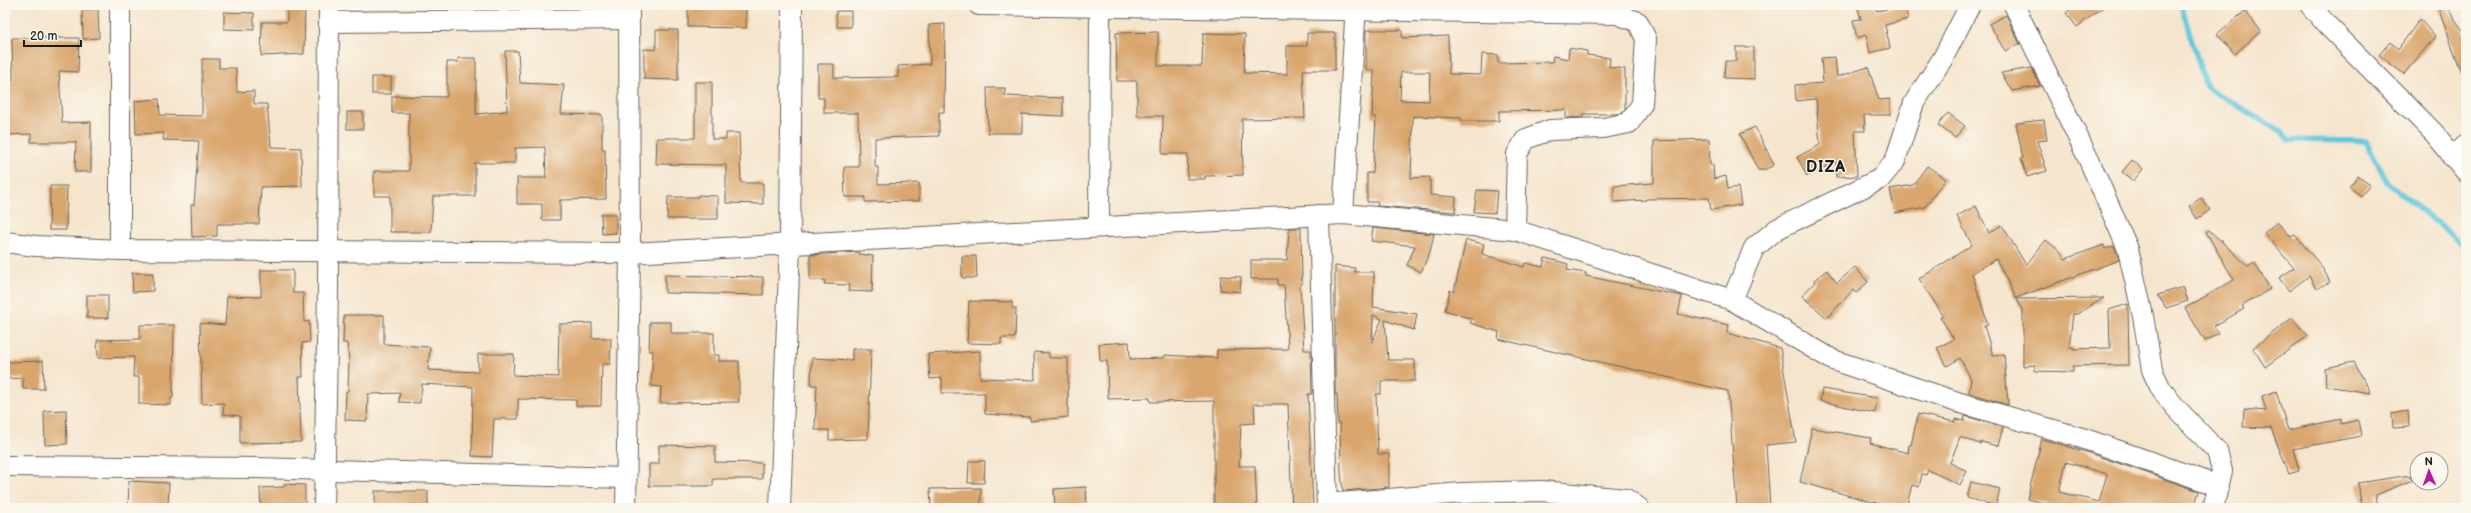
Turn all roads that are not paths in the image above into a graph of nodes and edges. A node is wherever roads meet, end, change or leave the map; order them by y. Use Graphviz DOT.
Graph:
graph roads {
  1 [pos="120,5"];
  2 [pos="792,5"];
  3 [pos="980,5"];
  4 [pos="1970,5"];
  5 [pos="2014,5"];
  6 [pos="2310,5"];
  7 [pos="1100,7"];
  8 [pos="1147,7"];
  9 [pos="1356,8"];
  10 [pos="629,12"];
  11 [pos="329,14"];
  12 [pos="2459,151"];
  13 [pos="2466,172"];
  14 [pos="1343,214"];
  15 [pos="1319,215"];
  16 [pos="1099,227"];
  17 [pos="1515,230"];
  18 [pos="5,242"];
  19 [pos="790,244"];
  20 [pos="120,250"];
  21 [pos="328,250"];
  22 [pos="630,253"];
  23 [pos="1732,300"];
  24 [pos="5,466"];
  25 [pos="324,470"];
  26 [pos="626,478"];
  27 [pos="2219,486"];
  28 [pos="1541,500"];
  29 [pos="1419,503"];
  30 [pos="1327,506"];
  31 [pos="324,508"];
  32 [pos="626,508"];
  33 [pos="780,508"];
  34 [pos="1639,508"];
  35 [pos="2213,508"];
  1 -- 20 [label="street"];
  2 -- 19 [label="street"];
  3 -- 7 [label="street"];
  4 -- 23 [label="street"];
  5 -- 27 [label="street"];
  6 -- 12 [label="street"];
  7 -- 8 [label="street"];
  7 -- 16 [label="street"];
  8 -- 9 [label="street"];
  9 -- 14 [label="street"];
  9 -- 17 [label="street"];
  10 -- 11 [label="street"];
  10 -- 22 [label="street"];
  11 -- 21 [label="street"];
  12 -- 13 [label="street"];
  14 -- 15 [label="street"];
  14 -- 17 [label="street"];
  15 -- 16 [label="street"];
  15 -- 30 [label="street"];
  16 -- 19 [label="street"];
  17 -- 23 [label="street"];
  18 -- 20 [label="street"];
  19 -- 22 [label="street"];
  19 -- 33 [label="street"];
  20 -- 21 [label="street"];
  21 -- 22 [label="street"];
  21 -- 25 [label="street"];
  22 -- 26 [label="street"];
  23 -- 27 [label="street"];
  24 -- 25 [label="street"];
  25 -- 26 [label="street"];
  25 -- 31 [label="street"];
  26 -- 32 [label="street"];
  27 -- 35 [label="street"];
  28 -- 29 [label="street"];
  28 -- 34 [label="street"];
  29 -- 30 [label="street"];
}
